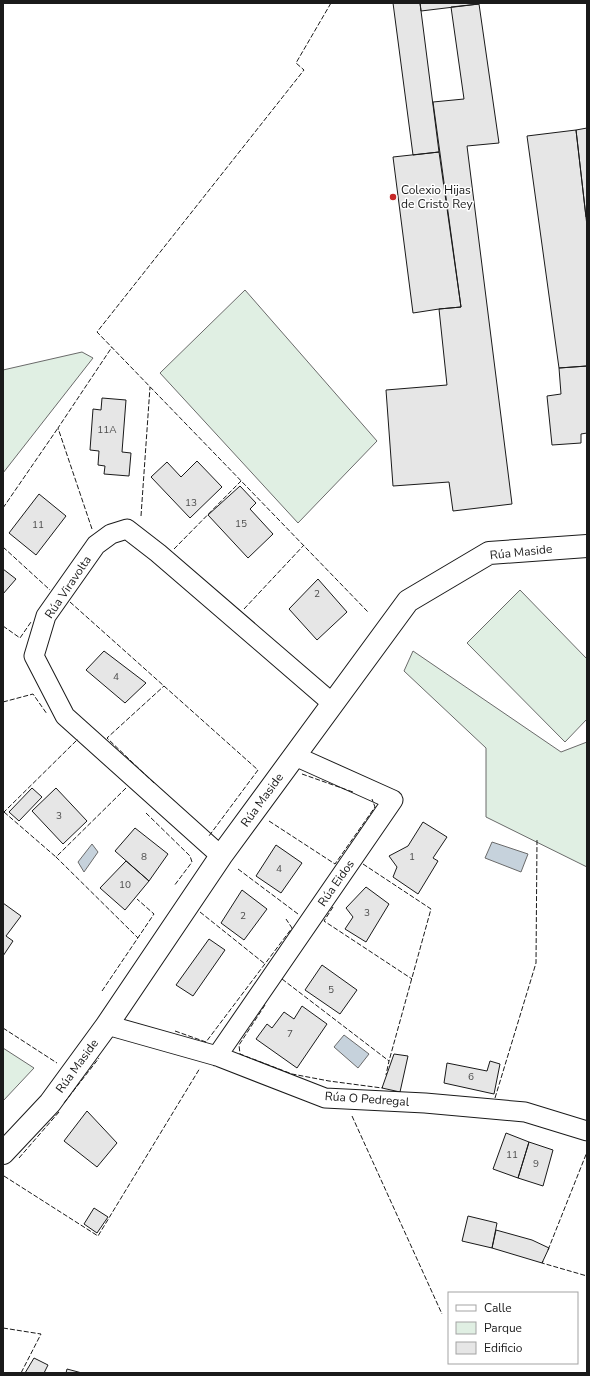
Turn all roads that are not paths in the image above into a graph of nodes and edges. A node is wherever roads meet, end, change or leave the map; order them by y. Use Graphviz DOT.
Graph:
graph roads {
  1 [pos="587,546"];
  2 [pos="332,703"];
  3 [pos="295,756"];
  4 [pos="221,856"];
  5 [pos="107,1024"];
  6 [pos="217,1056"];
  7 [pos="587,1132"];
  8 [pos="3,1153"];
  1 -- 2 [label="street, Rúa Maside"];
  2 -- 3 [label="street, Rúa Maside"];
  2 -- 4 [label="street, Rúa Viravolta"];
  3 -- 4 [label="street, Rúa Maside"];
  3 -- 6 [label="street, Rúa Eidos"];
  4 -- 5 [label="street, Rúa Maside"];
  5 -- 6 [label="street, Rúa O Pedregal"];
  5 -- 8 [label="street, Rúa Maside"];
  6 -- 7 [label="street, Rúa O Pedregal"];
}
